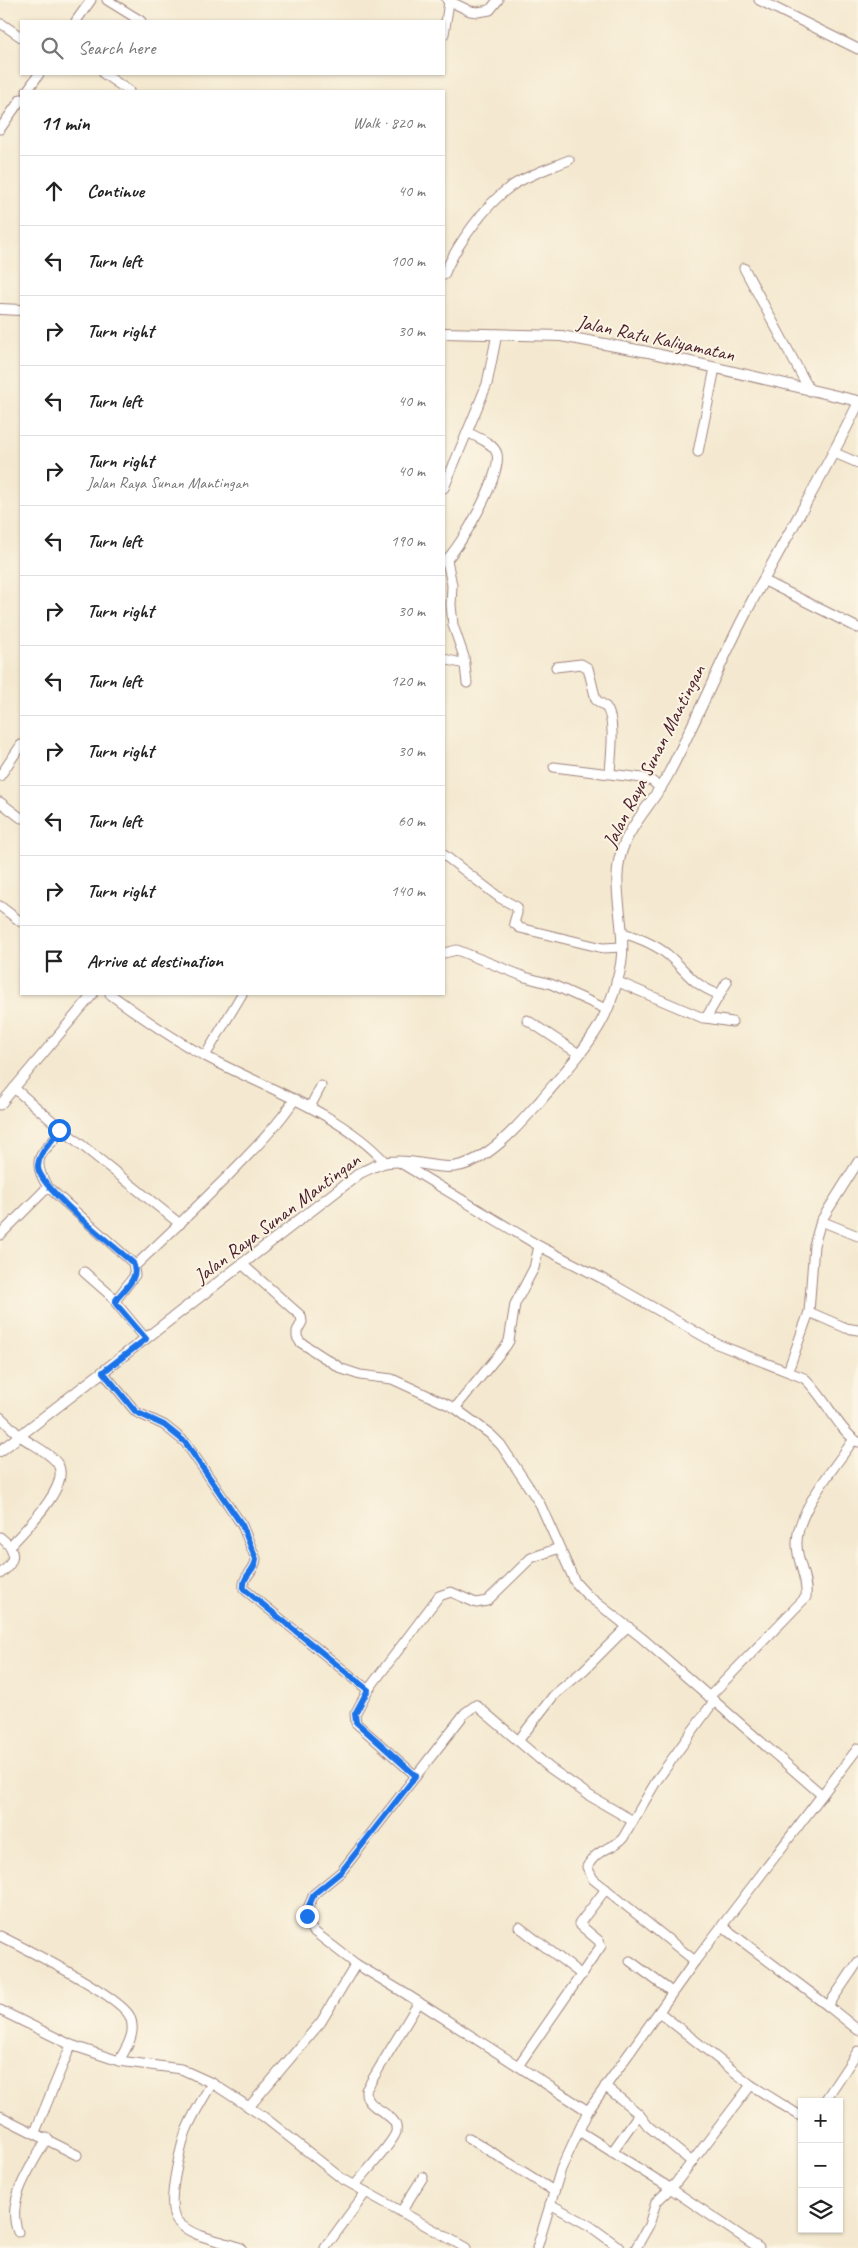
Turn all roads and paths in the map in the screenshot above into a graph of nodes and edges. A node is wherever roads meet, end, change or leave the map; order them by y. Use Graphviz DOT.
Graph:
graph roads {
  1 [pos="91,0"];
  2 [pos="107,0"];
  3 [pos="498,0"];
  4 [pos="448,1"];
  5 [pos="762,1"];
  6 [pos="77,20"];
  7 [pos="139,20"];
  8 [pos="2,24"];
  9 [pos="445,26"];
  10 [pos="20,36"];
  11 [pos="858,48"];
  12 [pos="38,75"];
  13 [pos="106,75"];
  14 [pos="31,90"];
  15 [pos="128,90"];
  16 [pos="20,100"];
  17 [pos="0,129"];
  18 [pos="569,160"];
  19 [pos="744,268"];
  20 [pos="445,273"];
  21 [pos="0,309"];
  22 [pos="20,310"];
  23 [pos="445,333"];
  24 [pos="497,334"];
  25 [pos="715,368"];
  26 [pos="810,391"];
  27 [pos="858,402"];
  28 [pos="467,432"];
  29 [pos="698,452"];
  30 [pos="835,453"];
  31 [pos="858,463"];
  32 [pos="445,486"];
  33 [pos="445,561"];
  34 [pos="763,580"];
  35 [pos="858,628"];
  36 [pos="445,659"];
  37 [pos="465,664"];
  38 [pos="556,668"];
  39 [pos="467,683"];
  40 [pos="20,746"];
  41 [pos="554,767"];
  42 [pos="610,772"];
  43 [pos="0,776"];
  44 [pos="662,787"];
  45 [pos="0,802"];
  46 [pos="20,817"];
  47 [pos="445,856"];
  48 [pos="0,906"];
  49 [pos="20,921"];
  50 [pos="623,933"];
  51 [pos="622,948"];
  52 [pos="445,953"];
  53 [pos="616,981"];
  54 [pos="727,982"];
  55 [pos="92,995"];
  56 [pos="111,995"];
  57 [pos="241,995"];
  58 [pos="720,996"];
  59 [pos="606,1009"];
  60 [pos="706,1018"];
  61 [pos="526,1020"];
  62 [pos="732,1022"];
  63 [pos="579,1054"];
  64 [pos="204,1056"];
  65 [pos="321,1086"];
  66 [pos="14,1088"];
  67 [pos="295,1099"];
  68 [pos="1,1101"];
  69 [pos="310,1107"];
  70 [pos="58,1126"];
  71 [pos="385,1162"];
  72 [pos="399,1162"];
  73 [pos="858,1162"];
  74 [pos="48,1187"];
  75 [pos="821,1221"];
  76 [pos="180,1224"];
  77 [pos="0,1235"];
  78 [pos="858,1236"];
  79 [pos="539,1246"];
  80 [pos="242,1264"];
  81 [pos="135,1266"];
  82 [pos="84,1272"];
  83 [pos="116,1300"];
  84 [pos="809,1312"];
  85 [pos="858,1330"];
  86 [pos="146,1339"];
  87 [pos="788,1370"];
  88 [pos="103,1372"];
  89 [pos="454,1408"];
  90 [pos="0,1417"];
  91 [pos="20,1436"];
  92 [pos="856,1441"];
  93 [pos="0,1451"];
  94 [pos="0,1537"];
  95 [pos="10,1546"];
  96 [pos="559,1548"];
  97 [pos="0,1574"];
  98 [pos="628,1626"];
  99 [pos="368,1690"];
  100 [pos="712,1699"];
  101 [pos="518,1741"];
  102 [pos="858,1748"];
  103 [pos="416,1776"];
  104 [pos="822,1795"];
  105 [pos="633,1821"];
  106 [pos="606,1889"];
  107 [pos="722,1926"];
  108 [pos="519,1927"];
  109 [pos="0,1936"];
  110 [pos="630,1961"];
  111 [pos="695,1961"];
  112 [pos="858,1962"];
  113 [pos="356,1964"];
  114 [pos="582,1975"];
  115 [pos="672,1992"];
  116 [pos="419,2002"];
  117 [pos="828,2006"];
  118 [pos="0,2010"];
  119 [pos="659,2012"];
  120 [pos="858,2030"];
  121 [pos="71,2045"];
  122 [pos="858,2051"];
  123 [pos="119,2061"];
  124 [pos="518,2066"];
  125 [pos="212,2083"];
  126 [pos="605,2086"];
  127 [pos="751,2086"];
  128 [pos="827,2098"];
  129 [pos="249,2107"];
  130 [pos="588,2111"];
  131 [pos="639,2114"];
  132 [pos="798,2115"];
  133 [pos="0,2116"];
  134 [pos="579,2131"];
  135 [pos="35,2132"];
  136 [pos="47,2138"];
  137 [pos="469,2138"];
  138 [pos="612,2152"];
  139 [pos="77,2155"];
  140 [pos="692,2162"];
  141 [pos="423,2177"];
  142 [pos="355,2185"];
  143 [pos="670,2188"];
  144 [pos="554,2191"];
  145 [pos="366,2192"];
  146 [pos="550,2204"];
  147 [pos="401,2212"];
  148 [pos="18,2232"];
  149 [pos="241,2248"];
  150 [pos="325,2248"];
  151 [pos="466,2248"];
  152 [pos="537,2248"];
  153 [pos="620,2248"];
  154 [pos="636,2248"];
  155 [pos="758,2248"];
  1 -- 6 [label="street"];
  2 -- 7 [label="street"];
  3 -- 4 [label="street"];
  4 -- 9 [label="street"];
  5 -- 11 [label="street"];
  8 -- 10 [label="street"];
  12 -- 14 [label="street"];
  13 -- 15 [label="street"];
  16 -- 17 [label="street"];
  18 -- 20 [label="street"];
  19 -- 26 [label="street"];
  21 -- 22 [label="main road"];
  23 -- 24 [label="main road, Jalan Ratu Kaliyamatan"];
  24 -- 25 [label="main road, Jalan Ratu Kaliyamatan"];
  24 -- 28 [label="street"];
  25 -- 26 [label="main road, Jalan Ratu Kaliyamatan"];
  25 -- 29 [label="street"];
  26 -- 27 [label="main road, Jalan Ratu Kaliyamatan"];
  27 -- 30 [label="main road, Jalan Raya Sunan Mantingan"];
  28 -- 32 [label="street"];
  28 -- 33 [label="street"];
  30 -- 31 [label="street"];
  30 -- 34 [label="main road, Jalan Raya Sunan Mantingan"];
  33 -- 37 [label="street"];
  34 -- 35 [label="street"];
  34 -- 44 [label="main road, Jalan Raya Sunan Mantingan"];
  36 -- 37 [label="street"];
  37 -- 39 [label="street"];
  38 -- 42 [label="street"];
  40 -- 43 [label="street"];
  41 -- 42 [label="street"];
  42 -- 44 [label="street"];
  44 -- 50 [label="main road, Jalan Raya Sunan Mantingan"];
  45 -- 46 [label="street"];
  47 -- 51 [label="street"];
  48 -- 49 [label="street"];
  50 -- 51 [label="main road, Jalan Raya Sunan Mantingan"];
  50 -- 58 [label="street"];
  51 -- 53 [label="main road, Jalan Raya Sunan Mantingan"];
  52 -- 59 [label="street"];
  53 -- 59 [label="main road, Jalan Raya Sunan Mantingan"];
  53 -- 60 [label="street"];
  54 -- 58 [label="street"];
  55 -- 66 [label="street"];
  56 -- 64 [label="street"];
  57 -- 64 [label="street"];
  58 -- 60 [label="street"];
  59 -- 63 [label="main road, Jalan Raya Sunan Mantingan"];
  60 -- 62 [label="street"];
  61 -- 63 [label="street"];
  63 -- 72 [label="main road, Jalan Raya Sunan Mantingan"];
  64 -- 67 [label="street"];
  65 -- 69 [label="street"];
  66 -- 68 [label="street"];
  66 -- 70 [label="street"];
  67 -- 69 [label="street"];
  67 -- 76 [label="street"];
  69 -- 71 [label="street"];
  70 -- 74 [label="street"];
  70 -- 76 [label="street"];
  71 -- 72 [label="main road, Jalan Raya Sunan Mantingan"];
  71 -- 80 [label="main road, Jalan Raya Sunan Mantingan"];
  72 -- 79 [label="street"];
  73 -- 75 [label="street"];
  74 -- 77 [label="street"];
  74 -- 81 [label="street"];
  75 -- 78 [label="street"];
  75 -- 84 [label="street"];
  76 -- 81 [label="street"];
  79 -- 87 [label="street"];
  79 -- 89 [label="street"];
  80 -- 86 [label="main road, Jalan Raya Sunan Mantingan"];
  80 -- 89 [label="street"];
  81 -- 83 [label="street"];
  82 -- 83 [label="street"];
  83 -- 86 [label="street"];
  84 -- 85 [label="street"];
  84 -- 87 [label="street"];
  86 -- 88 [label="main road, Jalan Raya Sunan Mantingan"];
  87 -- 92 [label="street"];
  88 -- 91 [label="main road, Jalan Raya Sunan Mantingan"];
  88 -- 99 [label="street"];
  89 -- 96 [label="street"];
  90 -- 91 [label="street"];
  91 -- 93 [label="main road, Jalan Raya Sunan Mantingan"];
  91 -- 95 [label="street"];
  92 -- 100 [label="street"];
  94 -- 95 [label="street"];
  95 -- 97 [label="street"];
  96 -- 98 [label="street"];
  96 -- 99 [label="street"];
  98 -- 100 [label="street"];
  98 -- 101 [label="street"];
  99 -- 103 [label="street"];
  100 -- 104 [label="street"];
  100 -- 105 [label="street"];
  101 -- 103 [label="street"];
  101 -- 105 [label="street"];
  102 -- 104 [label="street"];
  103 -- 113 [label="street"];
  104 -- 107 [label="street"];
  105 -- 106 [label="street"];
  106 -- 111 [label="street"];
  106 -- 114 [label="street"];
  107 -- 111 [label="street"];
  107 -- 117 [label="street"];
  108 -- 114 [label="street"];
  109 -- 123 [label="street"];
  110 -- 115 [label="street"];
  111 -- 115 [label="street"];
  112 -- 117 [label="street"];
  113 -- 116 [label="street"];
  113 -- 129 [label="street"];
  114 -- 124 [label="street"];
  115 -- 119 [label="street"];
  116 -- 124 [label="street"];
  116 -- 142 [label="street"];
  117 -- 120 [label="street"];
  118 -- 121 [label="street"];
  119 -- 126 [label="street"];
  119 -- 127 [label="street"];
  121 -- 123 [label="street"];
  121 -- 135 [label="street"];
  122 -- 128 [label="street"];
  123 -- 125 [label="street"];
  124 -- 130 [label="street"];
  125 -- 129 [label="street"];
  125 -- 149 [label="street"];
  126 -- 130 [label="street"];
  126 -- 131 [label="street"];
  127 -- 132 [label="street"];
  127 -- 140 [label="street"];
  129 -- 142 [label="street"];
  130 -- 134 [label="street"];
  131 -- 138 [label="street"];
  131 -- 140 [label="street"];
  133 -- 135 [label="street"];
  134 -- 138 [label="street"];
  134 -- 144 [label="street"];
  135 -- 136 [label="street"];
  136 -- 139 [label="street"];
  136 -- 148 [label="street"];
  137 -- 144 [label="street"];
  138 -- 143 [label="street"];
  140 -- 143 [label="street"];
  141 -- 147 [label="street"];
  142 -- 145 [label="street"];
  143 -- 154 [label="street"];
  143 -- 155 [label="street"];
  144 -- 146 [label="street"];
  145 -- 147 [label="street"];
  145 -- 150 [label="street"];
  146 -- 152 [label="street"];
  146 -- 153 [label="street"];
  147 -- 151 [label="street"];
}
